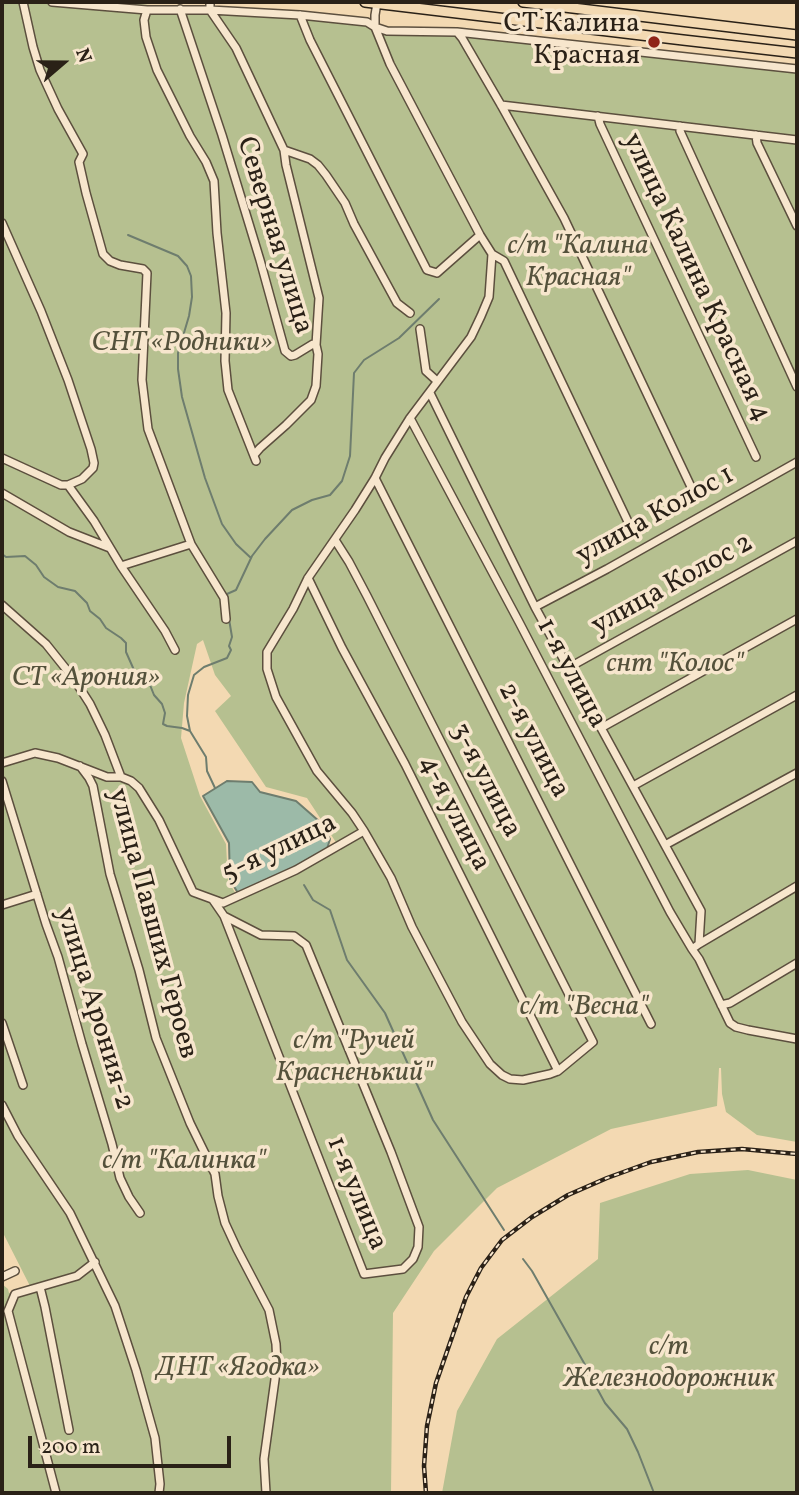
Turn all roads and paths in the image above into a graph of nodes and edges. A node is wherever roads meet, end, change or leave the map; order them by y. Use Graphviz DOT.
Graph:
graph roads {
  1 [pos="23,2"];
  2 [pos="52,2"];
  3 [pos="365,2"];
  4 [pos="523,2"];
  5 [pos="377,3"];
  6 [pos="210,6"];
  7 [pos="180,9"];
  8 [pos="147,10"];
  9 [pos="300,15"];
  10 [pos="375,27"];
  11 [pos="459,35"];
  12 [pos="797,35"];
  13 [pos="797,52"];
  14 [pos="797,69"];
  15 [pos="501,104"];
  16 [pos="598,116"];
  17 [pos="680,126"];
  18 [pos="756,135"];
  19 [pos="797,140"];
  20 [pos="284,150"];
  21 [pos="2,223"];
  22 [pos="797,226"];
  23 [pos="480,235"];
  24 [pos="492,254"];
  25 [pos="410,313"];
  26 [pos="420,329"];
  27 [pos="316,345"];
  28 [pos="437,381"];
  29 [pos="797,387"];
  30 [pos="430,393"];
  31 [pos="410,418"];
  32 [pos="756,457"];
  33 [pos="2,458"];
  34 [pos="797,463"];
  35 [pos="375,478"];
  36 [pos="67,487"];
  37 [pos="693,491"];
  38 [pos="2,493"];
  39 [pos="630,526"];
  40 [pos="335,540"];
  41 [pos="797,541"];
  42 [pos="191,544"];
  43 [pos="111,548"];
  44 [pos="121,566"];
  45 [pos="308,578"];
  46 [pos="2,605"];
  47 [pos="535,607"];
  48 [pos="226,619"];
  49 [pos="797,619"];
  50 [pos="175,650"];
  51 [pos="568,668"];
  52 [pos="797,695"];
  53 [pos="601,728"];
  54 [pos="2,763"];
  55 [pos="80,766"];
  56 [pos="797,773"];
  57 [pos="121,777"];
  58 [pos="2,781"];
  59 [pos="633,786"];
  60 [pos="364,831"];
  61 [pos="666,845"];
  62 [pos="797,886"];
  63 [pos="37,894"];
  64 [pos="213,900"];
  65 [pos="2,905"];
  66 [pos="223,916"];
  67 [pos="695,946"];
  68 [pos="797,963"];
  69 [pos="721,1005"];
  70 [pos="2,1023"];
  71 [pos="651,1024"];
  72 [pos="797,1039"];
  73 [pos="558,1071"];
  74 [pos="23,1085"];
  75 [pos="2,1105"];
  76 [pos="140,1213"];
  77 [pos="95,1262"];
  78 [pos="15,1271"];
  79 [pos="2,1276"];
  80 [pos="40,1287"];
  81 [pos="5,1312"];
  82 [pos="69,1430"];
  83 [pos="56,1493"];
  84 [pos="159,1493"];
  85 [pos="266,1493"];
  1 -- 42 [label="street"];
  2 -- 8 [label="street"];
  3 -- 5 [label="main road"];
  4 -- 12 [label="main road"];
  5 -- 10 [label="street"];
  5 -- 13 [label="main road"];
  6 -- 7 [label="street"];
  6 -- 9 [label="street"];
  6 -- 20 [label="street"];
  7 -- 8 [label="street"];
  7 -- 27 [label="street, Северная улица"];
  8 -- 27 [label="street, Северная улица"];
  9 -- 10 [label="street"];
  9 -- 23 [label="street"];
  10 -- 11 [label="street"];
  10 -- 23 [label="street"];
  11 -- 14 [label="street"];
  11 -- 15 [label="street"];
  15 -- 16 [label="street"];
  15 -- 37 [label="street"];
  16 -- 17 [label="street"];
  16 -- 32 [label="street, улица Калина Красная 4"];
  17 -- 18 [label="street"];
  17 -- 29 [label="street"];
  18 -- 19 [label="street"];
  18 -- 22 [label="street"];
  20 -- 25 [label="street"];
  20 -- 27 [label="street"];
  21 -- 36 [label="street"];
  23 -- 24 [label="street"];
  24 -- 28 [label="street"];
  24 -- 39 [label="street"];
  26 -- 28 [label="street"];
  28 -- 30 [label="street"];
  30 -- 31 [label="street"];
  30 -- 47 [label="street, 1-я улица"];
  31 -- 35 [label="street"];
  31 -- 67 [label="street, 1-я улица"];
  33 -- 36 [label="street"];
  34 -- 47 [label="street, улица Колос 1"];
  35 -- 40 [label="street"];
  35 -- 71 [label="street, 2-я улица"];
  36 -- 43 [label="street"];
  38 -- 43 [label="street"];
  40 -- 45 [label="street"];
  40 -- 73 [label="street, 3-я улица"];
  41 -- 51 [label="street, улица Колос 2"];
  42 -- 44 [label="street"];
  42 -- 48 [label="street"];
  43 -- 44 [label="street"];
  44 -- 50 [label="street"];
  45 -- 60 [label="street"];
  45 -- 73 [label="street, 4-я улица"];
  46 -- 57 [label="street"];
  47 -- 51 [label="street, 1-я улица"];
  49 -- 53 [label="street"];
  51 -- 53 [label="street, 1-я улица"];
  52 -- 59 [label="street"];
  53 -- 59 [label="street, 1-я улица"];
  54 -- 55 [label="street"];
  55 -- 57 [label="street"];
  55 -- 85 [label="street, улица Павших Героев"];
  56 -- 61 [label="street"];
  57 -- 64 [label="street"];
  58 -- 63 [label="street, улица Арония-2"];
  59 -- 61 [label="street, 1-я улица"];
  60 -- 64 [label="street, 5-я улица"];
  60 -- 73 [label="street"];
  61 -- 67 [label="street, 1-я улица"];
  62 -- 67 [label="street"];
  63 -- 65 [label="street, улица Арония-2"];
  63 -- 76 [label="street, улица Арония-2"];
  64 -- 66 [label="street, 1-я улица"];
  66 -- 66 [label="street, 1-я улица"];
  67 -- 69 [label="street, 1-я улица"];
  68 -- 69 [label="street"];
  69 -- 72 [label="street, 1-я улица"];
  70 -- 74 [label="street"];
  75 -- 77 [label="street"];
  77 -- 80 [label="street"];
  77 -- 84 [label="street"];
  78 -- 79 [label="street"];
  80 -- 81 [label="street"];
  80 -- 82 [label="street"];
  81 -- 83 [label="street"];
}
